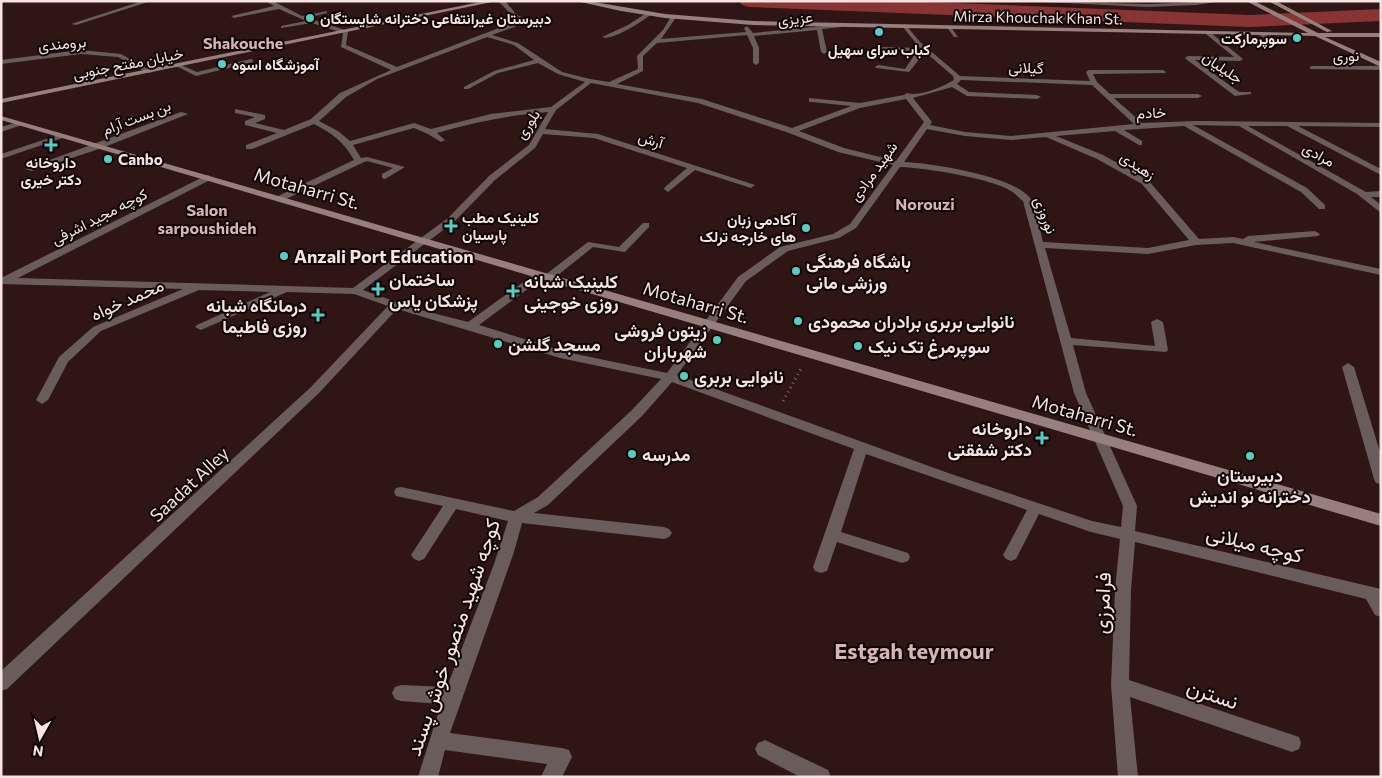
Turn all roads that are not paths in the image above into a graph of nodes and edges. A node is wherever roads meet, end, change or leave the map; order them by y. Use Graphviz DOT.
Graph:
graph roads {
  1 [pos="494,1"];
  2 [pos="500,1"];
  3 [pos="579,1"];
  4 [pos="1026,1"];
  5 [pos="1220,1"];
  6 [pos="1249,1"];
  7 [pos="1271,1"];
  8 [pos="267,2"];
  9 [pos="1072,2"];
  10 [pos="123,4"];
  11 [pos="147,4"];
  12 [pos="135,5"];
  13 [pos="280,7"];
  14 [pos="325,12"];
  15 [pos="650,13"];
  16 [pos="100,16"];
  17 [pos="234,16"];
  18 [pos="674,16"];
  19 [pos="301,17"];
  20 [pos="114,18"];
  21 [pos="313,21"];
  22 [pos="744,21"];
  23 [pos="74,24"];
  24 [pos="843,25"];
  25 [pos="905,26"];
  26 [pos="1320,26"];
  27 [pos="819,27"];
  28 [pos="948,27"];
  29 [pos="283,28"];
  30 [pos="346,32"];
  31 [pos="1208,33"];
  32 [pos="750,34"];
  33 [pos="1261,34"];
  34 [pos="1293,35"];
  35 [pos="1317,35"];
  36 [pos="1337,35"];
  37 [pos="1379,35"];
  38 [pos="487,36"];
  39 [pos="956,36"];
  40 [pos="605,37"];
  41 [pos="1329,39"];
  42 [pos="655,40"];
  43 [pos="1272,41"];
  44 [pos="1355,43"];
  45 [pos="882,48"];
  46 [pos="924,50"];
  47 [pos="824,52"];
  48 [pos="541,60"];
  49 [pos="251,61"];
  50 [pos="1,62"];
  51 [pos="756,63"];
  52 [pos="179,66"];
  53 [pos="1381,66"];
  54 [pos="878,67"];
  55 [pos="1312,68"];
  56 [pos="398,70"];
  57 [pos="150,72"];
  58 [pos="1163,72"];
  59 [pos="957,78"];
  60 [pos="590,80"];
  61 [pos="1094,83"];
  62 [pos="611,84"];
  63 [pos="953,85"];
  64 [pos="466,88"];
  65 [pos="1249,94"];
  66 [pos="907,95"];
  67 [pos="997,95"];
  68 [pos="1108,96"];
  69 [pos="1198,96"];
  70 [pos="1037,97"];
  71 [pos="812,100"];
  72 [pos="1,101"];
  73 [pos="862,104"];
  74 [pos="1000,104"];
  75 [pos="553,109"];
  76 [pos="238,111"];
  77 [pos="184,114"];
  78 [pos="1,118"];
  79 [pos="314,121"];
  80 [pos="21,124"];
  81 [pos="1185,124"];
  82 [pos="1241,124"];
  83 [pos="1289,125"];
  84 [pos="925,126"];
  85 [pos="1140,126"];
  86 [pos="1381,126"];
  87 [pos="1116,128"];
  88 [pos="1,130"];
  89 [pos="540,131"];
  90 [pos="792,131"];
  91 [pos="430,132"];
  92 [pos="285,133"];
  93 [pos="1046,135"];
  94 [pos="64,136"];
  95 [pos="441,140"];
  96 [pos="1139,143"];
  97 [pos="351,144"];
  98 [pos="99,146"];
  99 [pos="249,147"];
  100 [pos="1,157"];
  101 [pos="359,161"];
  102 [pos="898,164"];
  103 [pos="693,167"];
  104 [pos="29,169"];
  105 [pos="1381,173"];
  106 [pos="385,176"];
  107 [pos="207,178"];
  108 [pos="751,185"];
  109 [pos="668,189"];
  110 [pos="1381,194"];
  111 [pos="1363,195"];
  112 [pos="279,199"];
  113 [pos="1322,207"];
  114 [pos="1381,210"];
  115 [pos="646,225"];
  116 [pos="1315,234"];
  117 [pos="1233,240"];
  118 [pos="425,241"];
  119 [pos="1196,242"];
  120 [pos="1041,244"];
  121 [pos="1381,272"];
  122 [pos="545,276"];
  123 [pos="3,281"];
  124 [pos="200,286"];
  125 [pos="288,288"];
  126 [pos="355,291"];
  127 [pos="394,305"];
  128 [pos="1157,322"];
  129 [pos="709,324"];
  130 [pos="470,326"];
  131 [pos="201,327"];
  132 [pos="1067,341"];
  133 [pos="1348,367"];
  134 [pos="670,377"];
  135 [pos="42,400"];
  136 [pos="1098,437"];
  137 [pos="862,447"];
  138 [pos="1380,475"];
  139 [pos="401,492"];
  140 [pos="453,503"];
  141 [pos="1035,508"];
  142 [pos="516,516"];
  143 [pos="1381,520"];
  144 [pos="664,533"];
  145 [pos="1128,534"];
  146 [pos="832,535"];
  147 [pos="419,555"];
  148 [pos="1010,555"];
  149 [pos="902,557"];
  150 [pos="821,567"];
  151 [pos="1376,595"];
  152 [pos="1381,610"];
  153 [pos="1,683"];
  154 [pos="1120,685"];
  155 [pos="401,693"];
  156 [pos="453,696"];
  157 [pos="438,740"];
  158 [pos="1292,744"];
  159 [pos="765,749"];
  160 [pos="428,777"];
  161 [pos="551,777"];
  162 [pos="821,777"];
  163 [pos="1128,777"];
  1 -- 30 [label="main road, خیابان مفتح جنوبی"];
  2 -- 38 [label="street"];
  3 -- 15 [label="main road, Mirza Khouchak Khan St."];
  4 -- 9 [label="street"];
  5 -- 9 [label="street"];
  6 -- 35 [label="main road"];
  7 -- 26 [label="main road"];
  8 -- 13 [label="street"];
  10 -- 12 [label="street"];
  11 -- 12 [label="street"];
  12 -- 16 [label="street"];
  13 -- 17 [label="street"];
  13 -- 19 [label="street"];
  14 -- 19 [label="street"];
  15 -- 18 [label="main road, Mirza Khouchak Khan St."];
  15 -- 40 [label="street"];
  16 -- 20 [label="street"];
  16 -- 23 [label="street"];
  18 -- 22 [label="main road, Mirza Khouchak Khan St."];
  18 -- 42 [label="street"];
  19 -- 21 [label="street"];
  21 -- 29 [label="street"];
  21 -- 30 [label="street"];
  22 -- 24 [label="main road, Mirza Khouchak Khan St."];
  22 -- 32 [label="street"];
  24 -- 25 [label="main road, Mirza Khouchak Khan St."];
  24 -- 27 [label="street, عزیزی"];
  25 -- 28 [label="main road, Mirza Khouchak Khan St."];
  25 -- 46 [label="street"];
  26 -- 36 [label="main road"];
  26 -- 37 [label="main road"];
  27 -- 32 [label="street, عزیزی"];
  27 -- 47 [label="street"];
  28 -- 31 [label="main road, Mirza Khouchak Khan St."];
  28 -- 39 [label="street"];
  30 -- 52 [label="main road, خیابان مفتح جنوبی"];
  30 -- 56 [label="street"];
  31 -- 33 [label="main road, Mirza Khouchak Khan St."];
  31 -- 65 [label="street, جلیلیان"];
  32 -- 42 [label="street, عزیزی"];
  32 -- 51 [label="street"];
  33 -- 34 [label="main road, Mirza Khouchak Khan St."];
  33 -- 43 [label="street"];
  34 -- 35 [label="main road, Mirza Khouchak Khan St."];
  34 -- 41 [label="main road"];
  35 -- 36 [label="main road, Mirza Khouchak Khan St."];
  35 -- 41 [label="main road"];
  36 -- 37 [label="main road, Mirza Khouchak Khan St."];
  36 -- 44 [label="main road"];
  38 -- 48 [label="street"];
  38 -- 56 [label="street"];
  41 -- 53 [label="main road"];
  42 -- 62 [label="street"];
  45 -- 46 [label="street"];
  46 -- 54 [label="street"];
  46 -- 59 [label="street"];
  48 -- 60 [label="street"];
  48 -- 64 [label="street"];
  49 -- 52 [label="street"];
  50 -- 57 [label="lane, برومندی"];
  52 -- 57 [label="main road, خیابان مفتح جنوبی"];
  53 -- 55 [label="street, نوری"];
  56 -- 79 [label="street"];
  57 -- 72 [label="main road, خیابان مفتح جنوبی"];
  58 -- 61 [label="street"];
  59 -- 61 [label="street, گیلانی"];
  59 -- 63 [label="street"];
  60 -- 62 [label="street, نوروزی"];
  60 -- 75 [label="street, بلوری"];
  61 -- 68 [label="street"];
  62 -- 90 [label="street, نوروزی"];
  63 -- 66 [label="street"];
  63 -- 67 [label="street"];
  66 -- 73 [label="street"];
  66 -- 84 [label="street"];
  67 -- 70 [label="street"];
  67 -- 74 [label="street"];
  68 -- 69 [label="street"];
  68 -- 85 [label="street"];
  71 -- 73 [label="street"];
  73 -- 90 [label="street"];
  75 -- 89 [label="street, بلوری"];
  75 -- 91 [label="street"];
  76 -- 92 [label="street"];
  77 -- 98 [label="street, بن بست آرام"];
  78 -- 80 [label="main road, Motaharri St."];
  79 -- 92 [label="street"];
  79 -- 97 [label="street"];
  80 -- 88 [label="street"];
  80 -- 94 [label="main road, Motaharri St."];
  81 -- 82 [label="street, خادم"];
  81 -- 85 [label="street, خادم"];
  81 -- 113 [label="street"];
  82 -- 83 [label="street, خادم"];
  82 -- 111 [label="street, مرادی"];
  83 -- 86 [label="street, خادم"];
  83 -- 105 [label="street"];
  84 -- 93 [label="street, خادم"];
  84 -- 102 [label="street, شهید مرادی"];
  85 -- 87 [label="street, خادم"];
  87 -- 93 [label="street, خادم"];
  87 -- 96 [label="street"];
  89 -- 103 [label="street, آرش"];
  89 -- 118 [label="street, بلوری"];
  90 -- 102 [label="street, نوروزی"];
  91 -- 95 [label="street"];
  91 -- 97 [label="street"];
  92 -- 99 [label="street"];
  93 -- 119 [label="street, زهیدی"];
  94 -- 98 [label="main road, Motaharri St."];
  94 -- 100 [label="street"];
  97 -- 101 [label="street"];
  98 -- 104 [label="street, بن بست آرام"];
  98 -- 107 [label="main road, Motaharri St."];
  101 -- 106 [label="street"];
  101 -- 112 [label="street"];
  102 -- 120 [label="street, نوروزی"];
  102 -- 129 [label="street, شهید مرادی"];
  103 -- 108 [label="street, آرش"];
  103 -- 109 [label="street"];
  107 -- 112 [label="main road, Motaharri St."];
  107 -- 123 [label="street, کوچه مجید اشرفی"];
  110 -- 111 [label="street"];
  111 -- 114 [label="street, مرادی"];
  112 -- 118 [label="main road, Motaharri St."];
  115 -- 122 [label="street"];
  116 -- 117 [label="street"];
  117 -- 119 [label="street"];
  117 -- 121 [label="street"];
  118 -- 122 [label="main road, Motaharri St."];
  118 -- 126 [label="street, بلوری"];
  119 -- 120 [label="street"];
  120 -- 132 [label="street, نوروزی"];
  122 -- 129 [label="main road, Motaharri St."];
  122 -- 130 [label="street"];
  123 -- 124 [label="street, کوچه میلانی"];
  124 -- 125 [label="street, کوچه میلانی"];
  124 -- 135 [label="street, محمد خواه"];
  125 -- 126 [label="street, کوچه میلانی"];
  125 -- 131 [label="street"];
  126 -- 127 [label="street, کوچه میلانی"];
  127 -- 130 [label="street, کوچه میلانی"];
  127 -- 153 [label="street, Saadat Alley"];
  128 -- 132 [label="street"];
  129 -- 134 [label="street, کوچه شهید منصور خوش پسند"];
  129 -- 136 [label="main road, Motaharri St."];
  130 -- 134 [label="street, کوچه میلانی"];
  132 -- 136 [label="street, نوروزی"];
  133 -- 138 [label="street"];
  134 -- 137 [label="street, کوچه میلانی"];
  134 -- 142 [label="street, کوچه شهید منصور خوش پسند"];
  136 -- 143 [label="main road, Motaharri St."];
  136 -- 145 [label="street, فرامرزی"];
  137 -- 141 [label="street, کوچه میلانی"];
  137 -- 146 [label="street"];
  139 -- 140 [label="street"];
  140 -- 142 [label="street"];
  140 -- 147 [label="street"];
  141 -- 145 [label="street, کوچه میلانی"];
  141 -- 148 [label="street"];
  142 -- 144 [label="street"];
  142 -- 156 [label="street, کوچه شهید منصور خوش پسند"];
  145 -- 151 [label="street, کوچه میلانی"];
  145 -- 154 [label="street, فرامرزی"];
  146 -- 149 [label="street"];
  146 -- 150 [label="street"];
  151 -- 152 [label="street"];
  154 -- 158 [label="street, نسترن"];
  154 -- 163 [label="street, فرامرزی"];
  155 -- 156 [label="street"];
  156 -- 157 [label="street, کوچه شهید منصور خوش پسند"];
  157 -- 160 [label="street, کوچه شهید منصور خوش پسند"];
  157 -- 161 [label="street"];
  159 -- 162 [label="street"];
}
